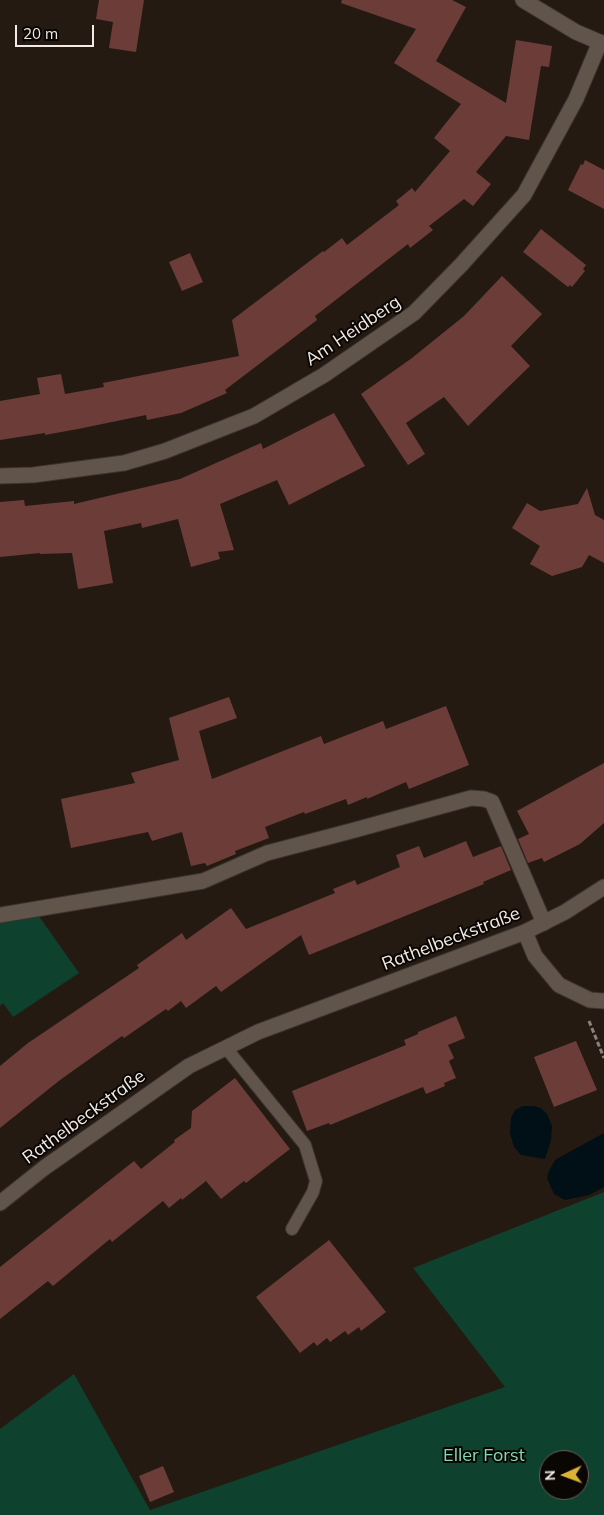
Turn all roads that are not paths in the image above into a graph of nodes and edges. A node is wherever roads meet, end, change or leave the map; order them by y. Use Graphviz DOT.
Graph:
graph roads {
  1 [pos="523,0"];
  2 [pos="549,7"];
  3 [pos="602,43"];
  4 [pos="0,476"];
  5 [pos="604,887"];
  6 [pos="0,915"];
  7 [pos="544,923"];
  8 [pos="525,932"];
  9 [pos="604,1002"];
  10 [pos="226,1048"];
  11 [pos="0,1203"];
  12 [pos="292,1228"];
  1 -- 2 [label="street"];
  2 -- 3 [label="street"];
  3 -- 4 [label="street, Am Heidberg"];
  5 -- 7 [label="street"];
  6 -- 7 [label="street, Rathelbeckstraße"];
  7 -- 8 [label="street, Rathelbeckstraße"];
  8 -- 9 [label="street"];
  8 -- 10 [label="street, Rathelbeckstraße"];
  10 -- 11 [label="street, Rathelbeckstraße"];
  10 -- 12 [label="lane"];
}
